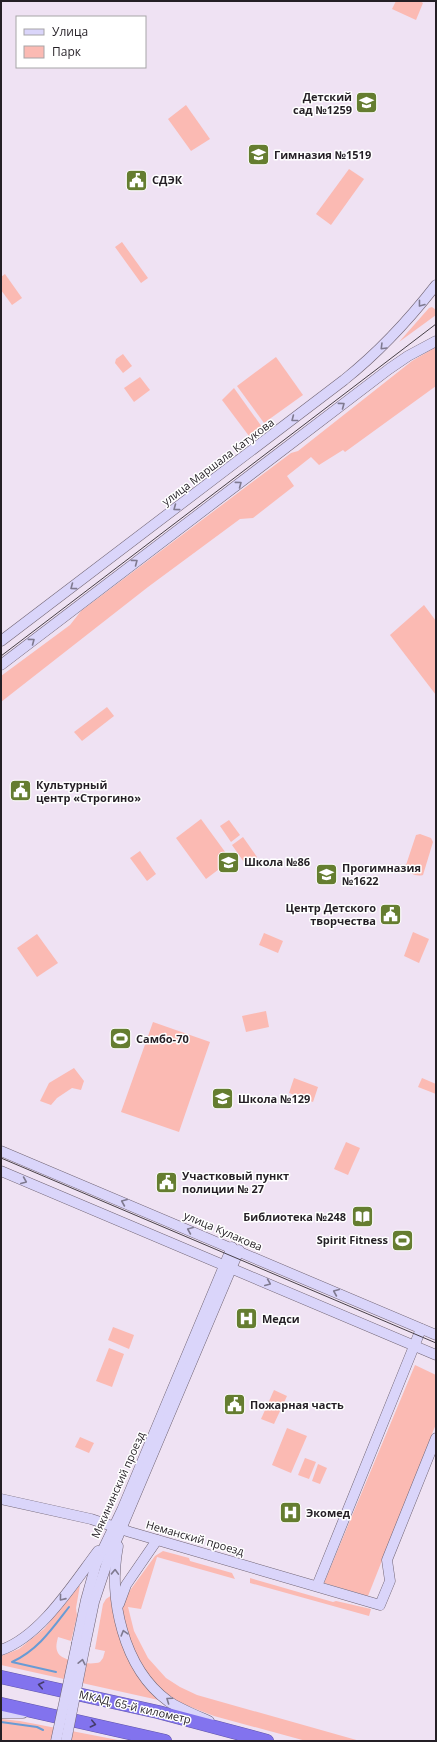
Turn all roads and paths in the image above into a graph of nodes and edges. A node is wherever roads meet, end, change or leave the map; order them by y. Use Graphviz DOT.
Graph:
graph roads {
  1 [pos="436,286"];
  2 [pos="436,341"];
  3 [pos="1,641"];
  4 [pos="1,665"];
  5 [pos="1,1150"];
  6 [pos="1,1171"];
  7 [pos="235,1249"];
  8 [pos="228,1267"];
  9 [pos="421,1329"];
  10 [pos="436,1336"];
  11 [pos="414,1346"];
  12 [pos="436,1355"];
  13 [pos="436,1438"];
  14 [pos="1,1499"];
  15 [pos="118,1528"];
  16 [pos="108,1536"];
  17 [pos="157,1540"];
  18 [pos="96,1564"];
  19 [pos="86,1567"];
  20 [pos="101,1580"];
  21 [pos="317,1586"];
  22 [pos="118,1611"];
  23 [pos="81,1644"];
  24 [pos="1,1650"];
  25 [pos="1,1677"];
  26 [pos="1,1704"];
  27 [pos="1,1713"];
  28 [pos="55,1716"];
  29 [pos="229,1730"];
  30 [pos="56,1741"];
  31 [pos="66,1741"];
  32 [pos="165,1741"];
  33 [pos="267,1741"];
  1 -- 3 [label="main road, улица Маршала Катукова, one-way"];
  4 -- 2 [label="main road, one-way"];
  7 -- 5 [label="main road, улица Кулакова, one-way"];
  6 -- 8 [label="main road, one-way"];
  7 -- 8 [label="main road, Мякининский проезд"];
  9 -- 7 [label="main road, улица Кулакова, one-way"];
  8 -- 11 [label="main road, one-way"];
  8 -- 15 [label="main road, Мякининский проезд"];
  9 -- 10 [label="main road, улица Кулакова"];
  9 -- 11 [label="main road"];
  11 -- 12 [label="main road"];
  11 -- 21 [label="main road"];
  13 -- 21 [label="main road, Неманский проезд"];
  14 -- 15 [label="main road, Неманский проезд"];
  15 -- 16 [label="main road, Мякининский проезд"];
  15 -- 17 [label="main road, Неманский проезд"];
  15 -- 20 [label="main road, Мякининский проезд"];
  22 -- 15 [label="main road, one-way"];
  16 -- 18 [label="main road, Мякининский проезд"];
  16 -- 19 [label="main road"];
  17 -- 21 [label="main road, Неманский проезд"];
  17 -- 22 [label="main road"];
  18 -- 19 [label="main road"];
  18 -- 20 [label="main road"];
  18 -- 23 [label="main road, Мякининский проезд"];
  19 -- 24 [label="main road, one-way"];
  20 -- 23 [label="main road, Мякининский проезд"];
  29 -- 22 [label="main road, one-way"];
  23 -- 30 [label="main road, Мякининский проезд, bridge"];
  31 -- 23 [label="main road, Мякининский проезд, one-way, bridge"];
  29 -- 25 [label="highway, МКАД, 65-й километр, one-way"];
  26 -- 28 [label="highway"];
  27 -- 28 [label="main road"];
  28 -- 32 [label="highway, one-way"];
  29 -- 33 [label="highway, МКАД, 65-й километр"];
}
